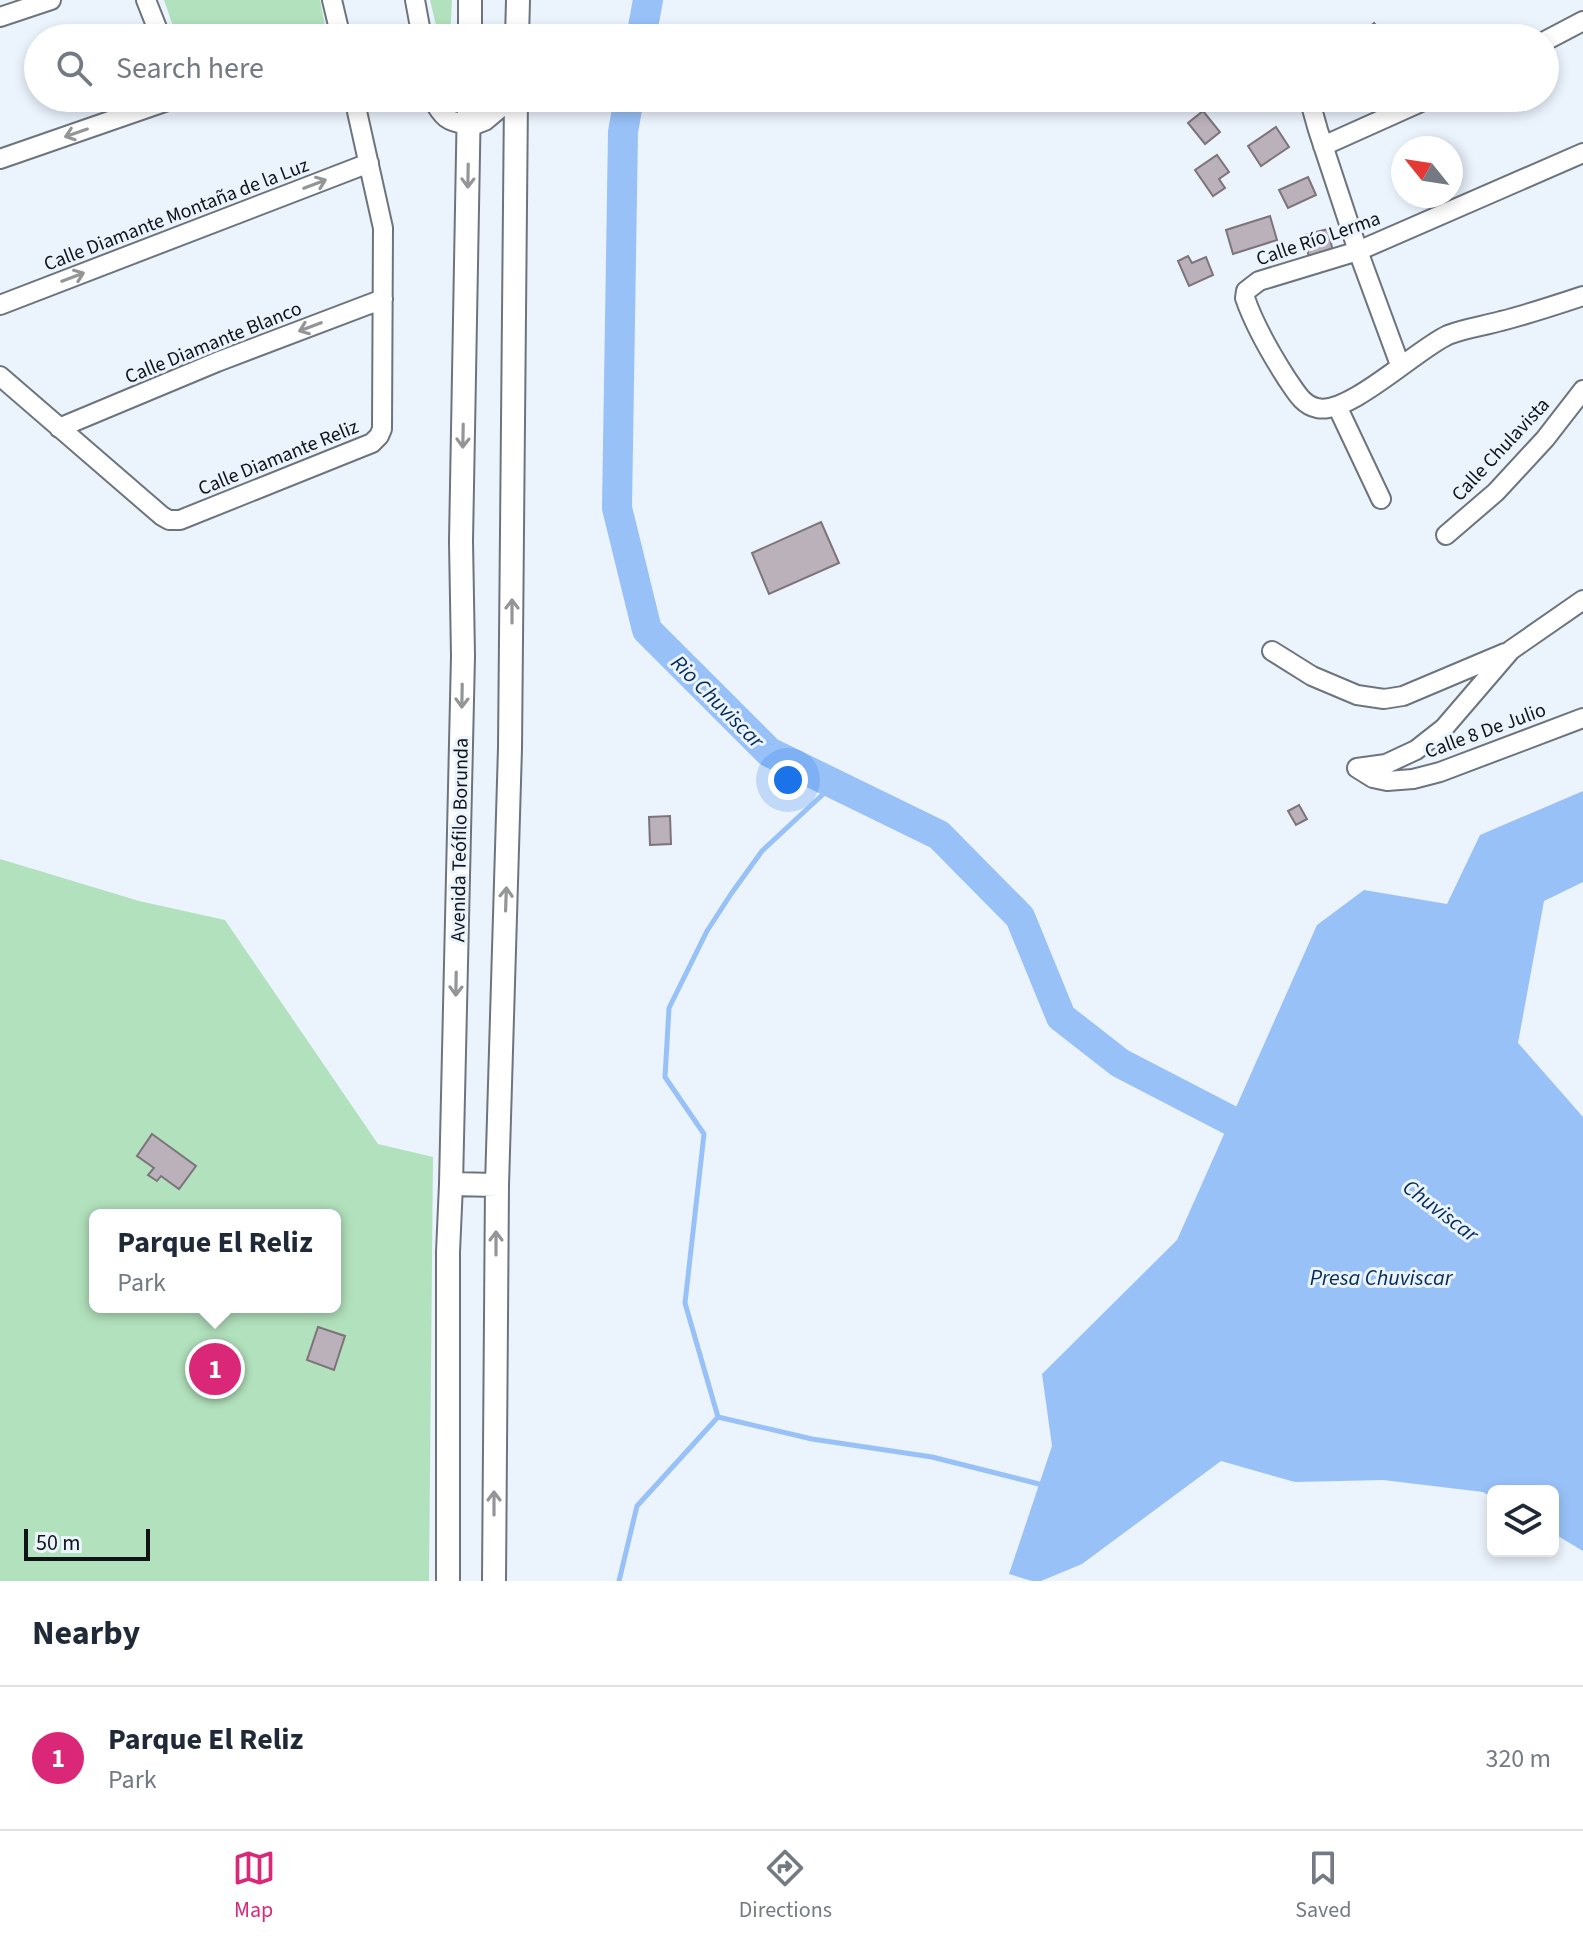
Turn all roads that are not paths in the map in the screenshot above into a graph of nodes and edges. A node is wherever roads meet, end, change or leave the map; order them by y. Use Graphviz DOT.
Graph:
graph roads {
  1 [pos="51,0"];
  2 [pos="146,0"];
  3 [pos="332,0"];
  4 [pos="352,0"];
  5 [pos="416,0"];
  6 [pos="470,0"];
  7 [pos="518,0"];
  8 [pos="0,17"];
  9 [pos="1583,21"];
  10 [pos="155,24"];
  11 [pos="335,24"];
  12 [pos="420,24"];
  13 [pos="470,24"];
  14 [pos="517,24"];
  15 [pos="1559,34"];
  16 [pos="136,112"];
  17 [pos="357,112"];
  18 [pos="439,112"];
  19 [pos="469,112"];
  20 [pos="492,112"];
  21 [pos="516,112"];
  22 [pos="1313,112"];
  23 [pos="1399,112"];
  24 [pos="469,125"];
  25 [pos="1323,146"];
  26 [pos="1583,153"];
  27 [pos="0,159"];
  28 [pos="369,163"];
  29 [pos="1358,251"];
  30 [pos="1583,296"];
  31 [pos="383,299"];
  32 [pos="0,305"];
  33 [pos="1400,365"];
  34 [pos="0,376"];
  35 [pos="1583,390"];
  36 [pos="1337,406"];
  37 [pos="59,428"];
  38 [pos="1381,499"];
  39 [pos="1446,535"];
  40 [pos="1583,600"];
  41 [pos="1511,650"];
  42 [pos="1272,651"];
  43 [pos="1583,718"];
  44 [pos="451,1184"];
  45 [pos="497,1185"];
  46 [pos="448,1581"];
  47 [pos="494,1581"];
  1 -- 8 [label="street"];
  2 -- 10 [label="street"];
  3 -- 4 [label="street"];
  3 -- 11 [label="street"];
  5 -- 12 [label="street"];
  6 -- 13 [label="main road"];
  7 -- 14 [label="main road"];
  9 -- 15 [label="street"];
  16 -- 27 [label="street, one-way"];
  17 -- 28 [label="street, Calle Diamante Reliz"];
  18 -- 24 [label="street"];
  19 -- 24 [label="main road, Avenida Teófilo Borunda"];
  20 -- 24 [label="main road"];
  45 -- 21 [label="main road, one-way"];
  22 -- 25 [label="street"];
  23 -- 25 [label="street"];
  24 -- 44 [label="main road, Avenida Teófilo Borunda, one-way"];
  25 -- 29 [label="street"];
  26 -- 29 [label="street, Calle Río Lerma"];
  28 -- 31 [label="street, Calle Diamante Reliz"];
  32 -- 28 [label="street, Calle Diamante Montaña de la Luz, one-way"];
  29 -- 33 [label="street"];
  29 -- 36 [label="street, Calle Río Lerma"];
  30 -- 33 [label="street"];
  31 -- 37 [label="street, Calle Diamante Blanco, one-way"];
  31 -- 37 [label="street, Calle Diamante Reliz"];
  33 -- 36 [label="street"];
  34 -- 37 [label="street, Calle Diamante Reliz"];
  35 -- 39 [label="street, Calle Chulavista"];
  36 -- 38 [label="street"];
  40 -- 41 [label="street"];
  41 -- 42 [label="street"];
  41 -- 43 [label="street, Calle 8 De Julio"];
  44 -- 45 [label="main road"];
  44 -- 46 [label="main road, Avenida Teófilo Borunda"];
  47 -- 45 [label="main road, one-way"];
}
